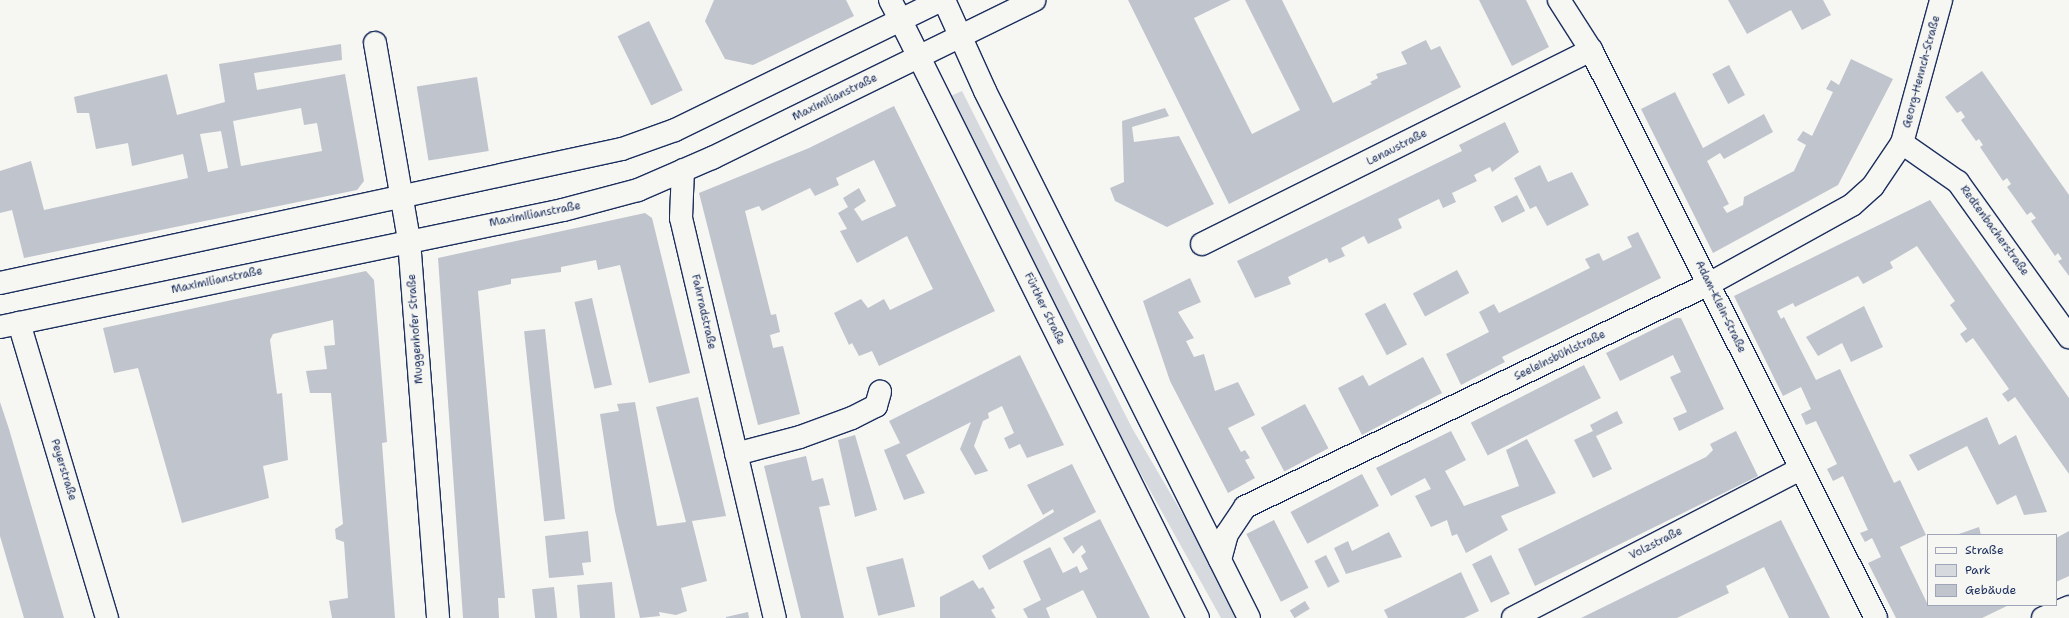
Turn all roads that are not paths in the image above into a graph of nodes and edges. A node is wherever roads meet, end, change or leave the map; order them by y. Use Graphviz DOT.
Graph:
graph roads {
  1 [pos="890,0"];
  2 [pos="941,0"];
  3 [pos="944,0"];
  4 [pos="1034,0"];
  5 [pos="1559,0"];
  6 [pos="1941,0"];
  7 [pos="900,20"];
  8 [pos="960,37"];
  9 [pos="374,43"];
  10 [pos="1591,50"];
  11 [pos="918,58"];
  12 [pos="1902,144"];
  13 [pos="683,170"];
  14 [pos="402,198"];
  15 [pos="409,240"];
  16 [pos="1202,244"];
  17 [pos="0,283"];
  18 [pos="1709,284"];
  19 [pos="9,325"];
  20 [pos="2069,336"];
  21 [pos="880,392"];
  22 [pos="736,454"];
  23 [pos="1800,469"];
  24 [pos="1220,560"];
  25 [pos="2069,607"];
  26 [pos="107,618"];
  27 [pos="438,618"];
  28 [pos="775,618"];
  29 [pos="1198,618"];
  30 [pos="1249,618"];
  31 [pos="1513,618"];
  32 [pos="1876,618"];
  33 [pos="2043,618"];
  1 -- 7 [label="street, Fürther Straße"];
  2 -- 7 [label="street"];
  3 -- 8 [label="street"];
  4 -- 8 [label="street, Maximilianstraße"];
  5 -- 10 [label="street, Adam-Klein-Straße"];
  6 -- 12 [label="street, Georg-Hennch-Straße"];
  7 -- 11 [label="street, Fürther Straße"];
  7 -- 14 [label="street"];
  8 -- 11 [label="street, Maximilianstraße"];
  8 -- 24 [label="street"];
  9 -- 14 [label="street, Muggenhofer Straße"];
  10 -- 16 [label="street, Lenaustraße"];
  10 -- 18 [label="street, Adam-Klein-Straße"];
  11 -- 13 [label="street, Maximilianstraße"];
  11 -- 29 [label="street, Fürther Straße"];
  12 -- 18 [label="street, Seeleinsbühlstraße"];
  12 -- 20 [label="street, Redtenbacherstraße"];
  13 -- 15 [label="street, Maximilianstraße"];
  13 -- 22 [label="street, Fahrradstraße"];
  14 -- 15 [label="street, Muggenhofer Straße"];
  14 -- 17 [label="street"];
  15 -- 19 [label="street, Maximilianstraße"];
  15 -- 27 [label="street, Muggenhofer Straße"];
  18 -- 23 [label="street, Adam-Klein-Straße"];
  18 -- 24 [label="street, Seeleinsbühlstraße"];
  19 -- 26 [label="street, Peyerstraße"];
  21 -- 22 [label="street"];
  22 -- 28 [label="street, Fahrradstraße"];
  23 -- 31 [label="street, Volzstraße"];
  23 -- 32 [label="street, Adam-Klein-Straße"];
  24 -- 30 [label="street"];
  25 -- 33 [label="street"];
}
